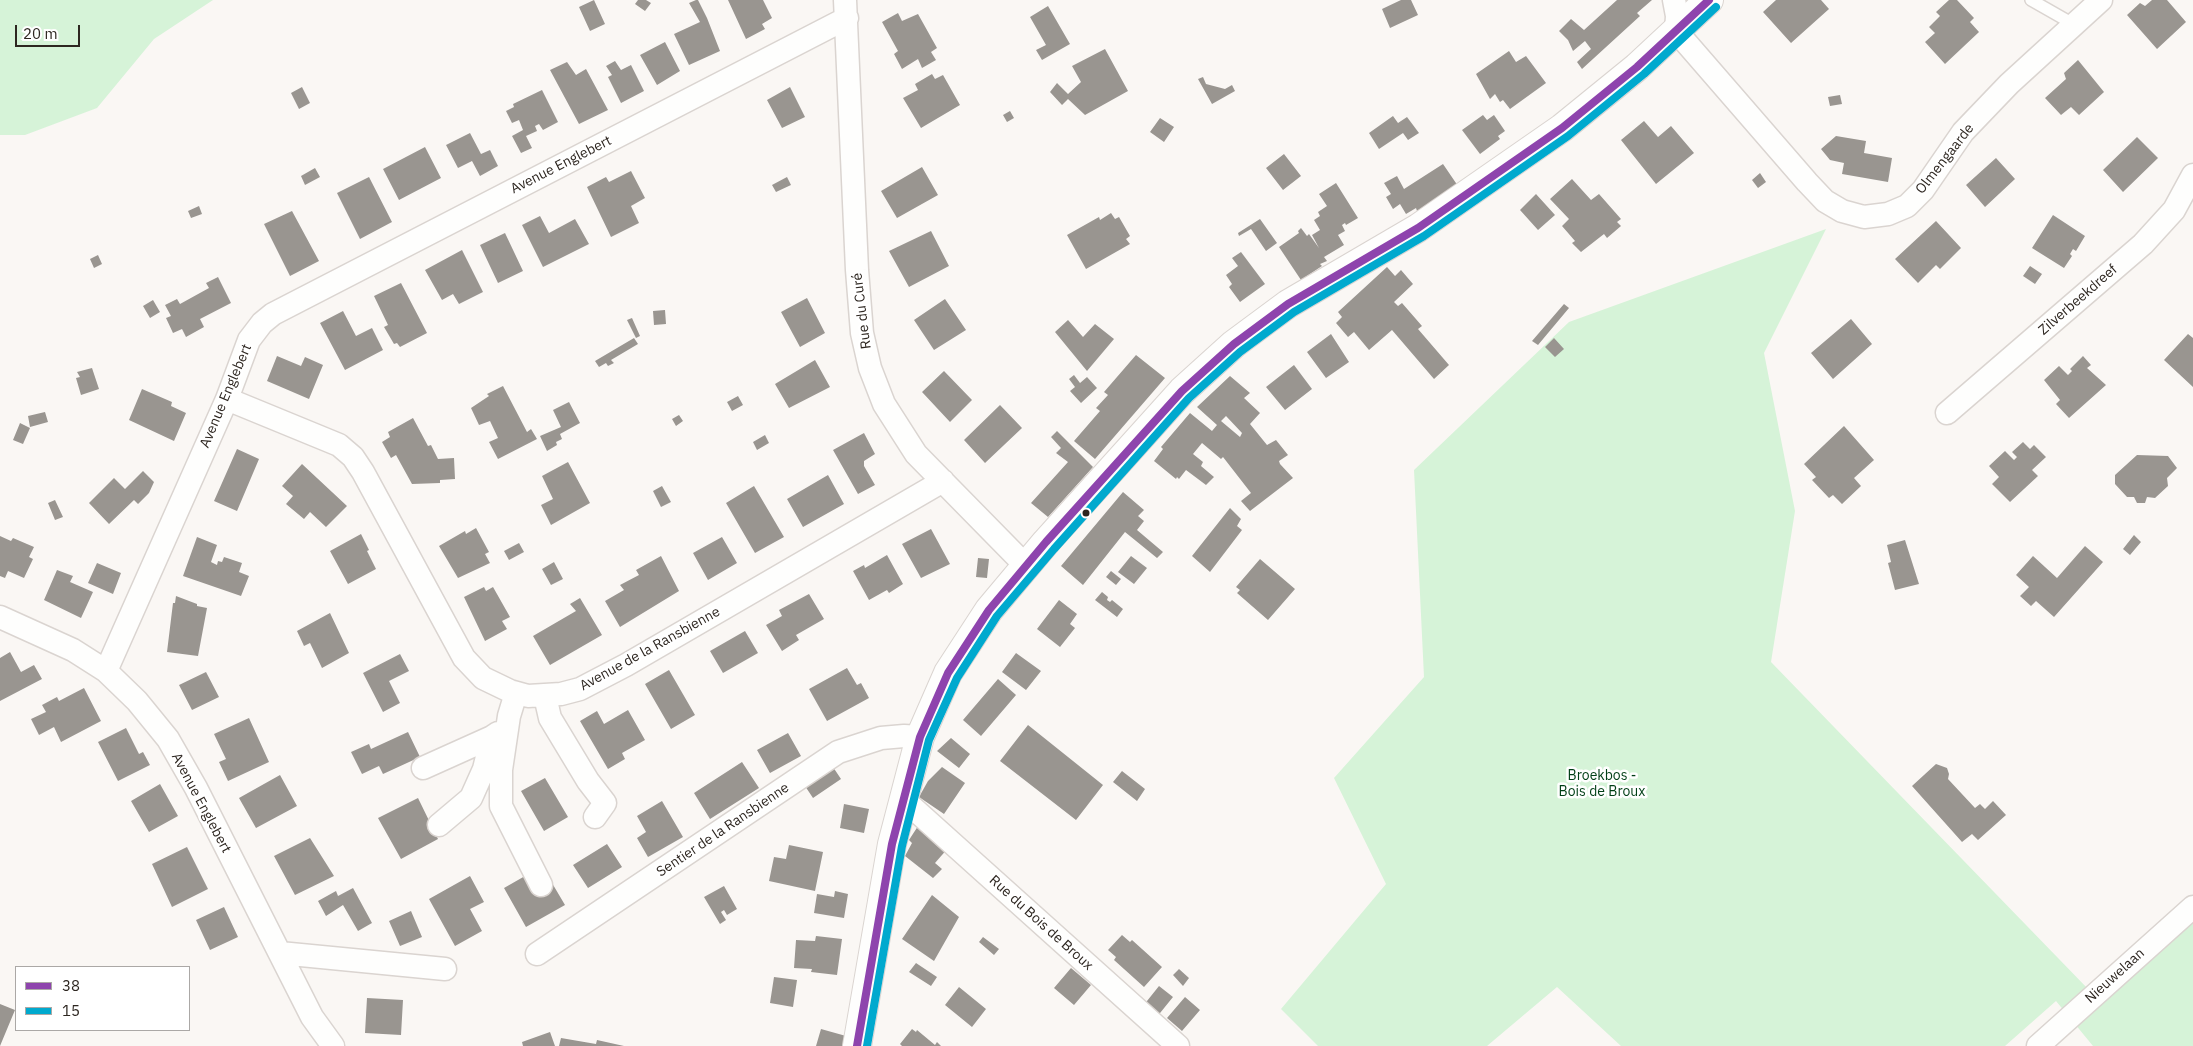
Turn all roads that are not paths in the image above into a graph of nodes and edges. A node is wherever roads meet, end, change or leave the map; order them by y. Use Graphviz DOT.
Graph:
graph roads {
  1 [pos="1674,0"];
  2 [pos="1709,0"];
  3 [pos="2031,0"];
  4 [pos="2101,0"];
  5 [pos="845,5"];
  6 [pos="2075,25"];
  7 [pos="1676,31"];
  8 [pos="2193,175"];
  9 [pos="227,399"];
  10 [pos="1947,413"];
  11 [pos="943,481"];
  12 [pos="1026,566"];
  13 [pos="0,617"];
  14 [pos="106,671"];
  15 [pos="516,693"];
  16 [pos="545,696"];
  17 [pos="500,731"];
  18 [pos="920,737"];
  19 [pos="423,768"];
  20 [pos="903,799"];
  21 [pos="605,809"];
  22 [pos="439,825"];
  23 [pos="541,885"];
  24 [pos="2193,907"];
  25 [pos="280,953"];
  26 [pos="538,954"];
  27 [pos="445,970"];
  28 [pos="333,1046"];
  29 [pos="857,1046"];
  30 [pos="1178,1046"];
  31 [pos="2038,1046"];
  1 -- 7 [label="street"];
  2 -- 7 [label="street"];
  3 -- 6 [label="lane"];
  4 -- 6 [label="street, Olmengaarde"];
  5 -- 9 [label="street, Avenue Englebert"];
  5 -- 11 [label="street, Rue du Curé"];
  6 -- 7 [label="street, Olmengaarde"];
  7 -- 12 [label="street"];
  8 -- 10 [label="street, Zilverbeekdreef"];
  9 -- 14 [label="street, Avenue Englebert"];
  9 -- 15 [label="street, Avenue de la Ransbienne"];
  11 -- 12 [label="street, Rue du Curé"];
  11 -- 16 [label="street, Avenue de la Ransbienne"];
  12 -- 18 [label="street"];
  13 -- 14 [label="street"];
  14 -- 25 [label="street, Avenue Englebert"];
  15 -- 16 [label="street, Avenue de la Ransbienne"];
  15 -- 17 [label="street"];
  16 -- 21 [label="street"];
  17 -- 19 [label="street"];
  17 -- 22 [label="street"];
  17 -- 23 [label="street"];
  18 -- 20 [label="street"];
  18 -- 26 [label="street, Sentier de la Ransbienne"];
  20 -- 29 [label="street"];
  20 -- 30 [label="street, Rue du Bois de Broux"];
  24 -- 31 [label="street, Nieuwelaan"];
  25 -- 27 [label="street"];
  25 -- 28 [label="street, Avenue Englebert"];
}
